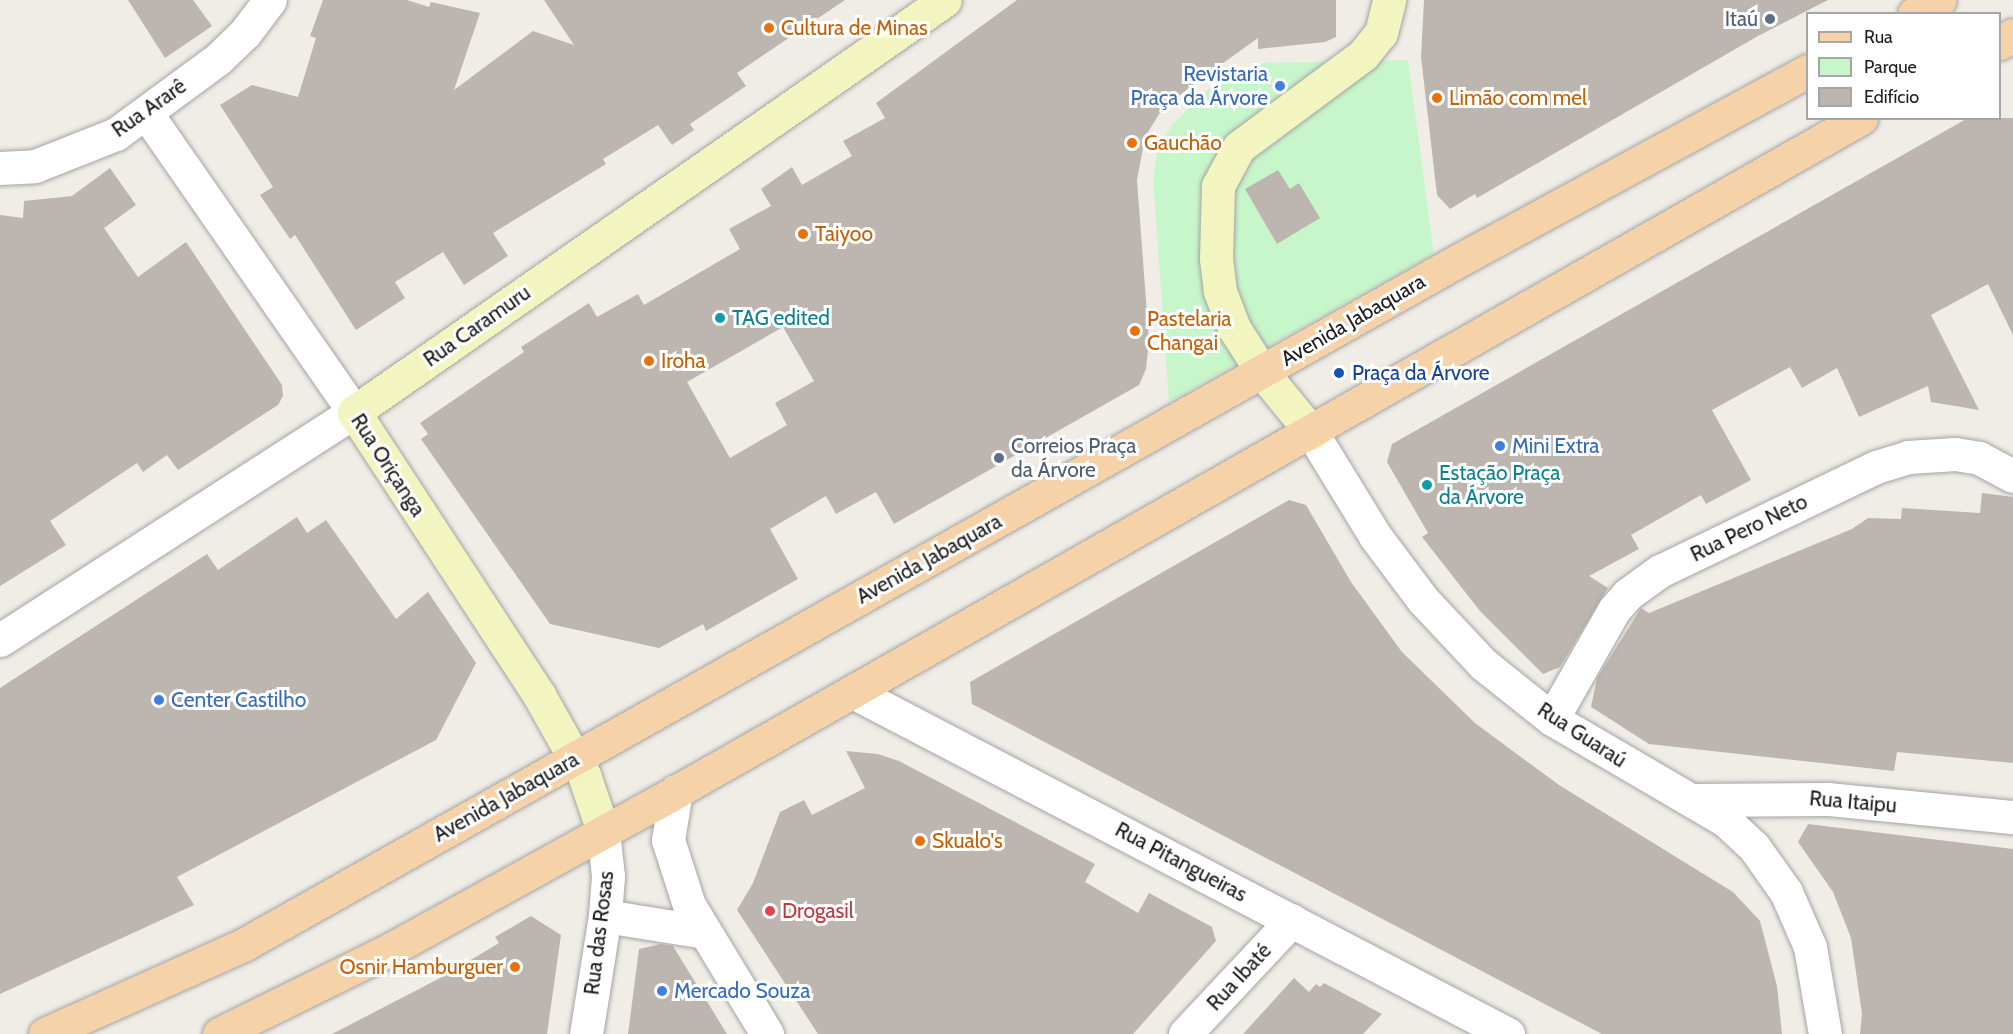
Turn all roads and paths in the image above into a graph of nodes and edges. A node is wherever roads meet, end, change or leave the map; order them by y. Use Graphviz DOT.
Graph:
graph roads {
  1 [pos="270,0"];
  2 [pos="945,0"];
  3 [pos="1389,0"];
  4 [pos="1939,0"];
  5 [pos="1918,12"];
  6 [pos="1806,72"];
  7 [pos="147,114"];
  8 [pos="1858,120"];
  9 [pos="0,168"];
  10 [pos="1262,372"];
  11 [pos="354,412"];
  12 [pos="1312,433"];
  13 [pos="2013,476"];
  14 [pos="0,640"];
  15 [pos="853,692"];
  16 [pos="1552,719"];
  17 [pos="576,759"];
  18 [pos="676,791"];
  19 [pos="1692,800"];
  20 [pos="2013,817"];
  21 [pos="603,831"];
  22 [pos="605,916"];
  23 [pos="1292,920"];
  24 [pos="705,932"];
  25 [pos="45,1034"];
  26 [pos="219,1034"];
  27 [pos="586,1034"];
  28 [pos="767,1034"];
  29 [pos="1185,1034"];
  30 [pos="1508,1034"];
  31 [pos="1825,1034"];
  1 -- 7 [label="street, Rua Ararê"];
  2 -- 11 [label="street, Rua Caramuru"];
  3 -- 10 [label="street"];
  4 -- 5 [label="main road"];
  6 -- 10 [label="main road, Avenida Jabaquara"];
  7 -- 9 [label="street, Rua Ararê"];
  7 -- 11 [label="street, Rua Oriçanga"];
  8 -- 12 [label="main road"];
  10 -- 12 [label="street"];
  10 -- 17 [label="main road, Avenida Jabaquara"];
  11 -- 14 [label="street, Rua Caramuru"];
  11 -- 17 [label="street, Rua Oriçanga"];
  12 -- 15 [label="main road"];
  12 -- 16 [label="street, Rua Guaraú"];
  13 -- 16 [label="street, Rua Pero Neto"];
  15 -- 18 [label="main road"];
  15 -- 23 [label="street, Rua Pitangueiras"];
  16 -- 19 [label="street, Rua Guaraú"];
  17 -- 21 [label="street, Rua Oriçanga"];
  17 -- 25 [label="main road, Avenida Jabaquara"];
  18 -- 21 [label="main road"];
  18 -- 24 [label="street"];
  19 -- 20 [label="street, Rua Itaipu"];
  19 -- 31 [label="street, Rua Guaraú"];
  21 -- 22 [label="street, Rua das Rosas"];
  21 -- 26 [label="main road"];
  22 -- 24 [label="street"];
  22 -- 27 [label="street, Rua das Rosas"];
  23 -- 29 [label="street, Rua Ibaté"];
  23 -- 30 [label="street, Rua Pitangueiras"];
  24 -- 28 [label="street"];
}
